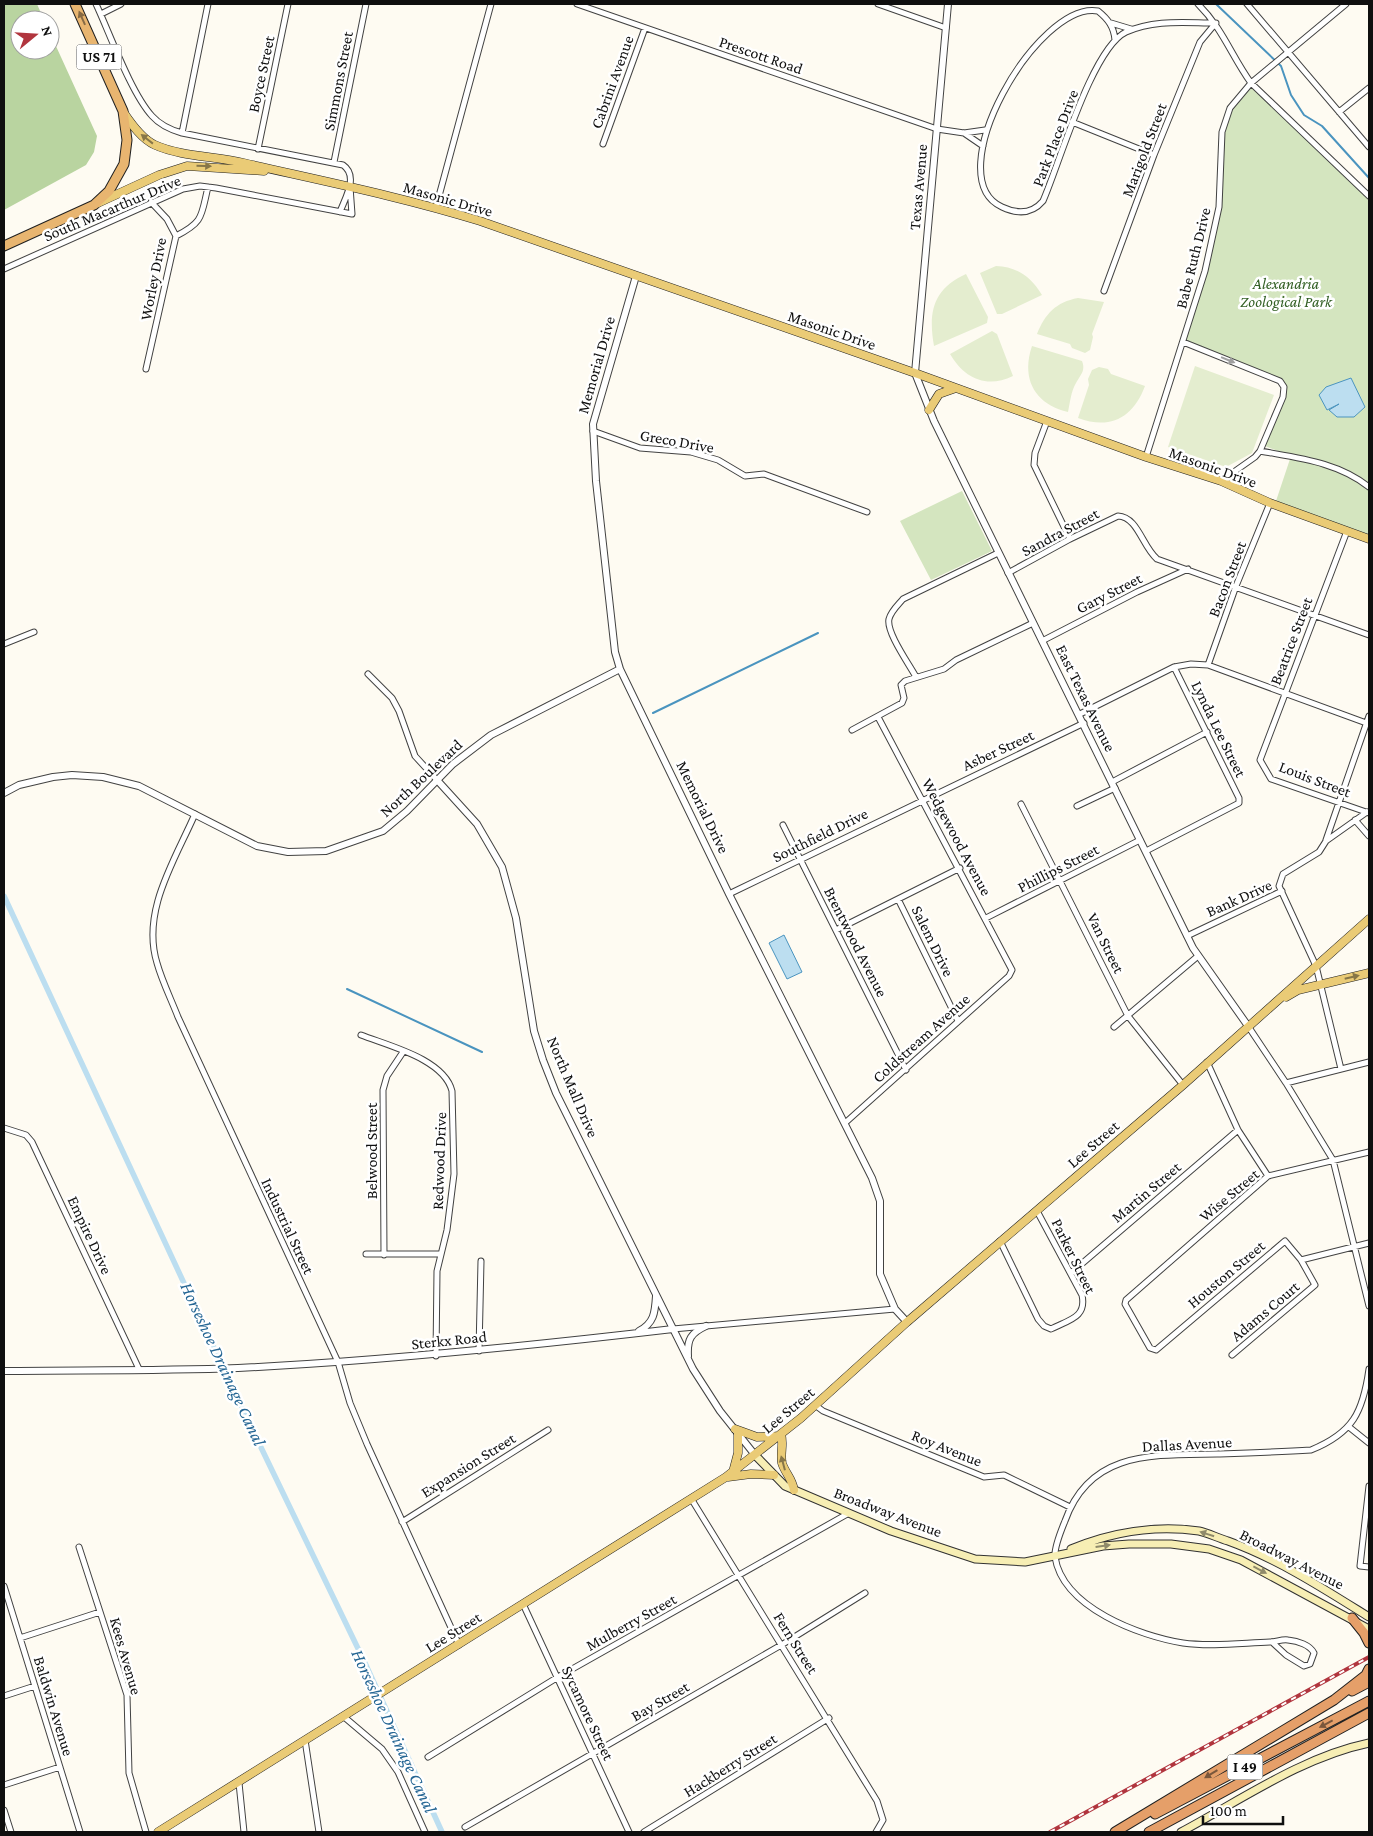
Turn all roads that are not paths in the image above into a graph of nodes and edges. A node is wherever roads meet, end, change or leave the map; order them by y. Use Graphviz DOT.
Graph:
graph roads {
  1 [pos="75,4"];
  2 [pos="96,4"];
  3 [pos="120,4"];
  4 [pos="208,4"];
  5 [pos="288,4"];
  6 [pos="366,4"];
  7 [pos="491,4"];
  8 [pos="577,4"];
  9 [pos="878,4"];
  10 [pos="948,4"];
  11 [pos="1085,4"];
  12 [pos="1198,4"];
  13 [pos="1247,4"];
  14 [pos="1346,4"];
  15 [pos="101,14"];
  16 [pos="1110,23"];
  17 [pos="1216,23"];
  18 [pos="645,28"];
  19 [pos="946,28"];
  20 [pos="1133,30"];
  21 [pos="1115,40"];
  22 [pos="1288,52"];
  23 [pos="1252,83"];
  24 [pos="999,86"];
  25 [pos="1369,88"];
  26 [pos="123,111"];
  27 [pos="1340,112"];
  28 [pos="1072,122"];
  29 [pos="937,128"];
  30 [pos="985,130"];
  31 [pos="182,133"];
  32 [pos="964,133"];
  33 [pos="602,144"];
  34 [pos="983,146"];
  35 [pos="1369,147"];
  36 [pos="258,149"];
  37 [pos="1154,155"];
  38 [pos="334,162"];
  39 [pos="278,172"];
  40 [pos="208,187"];
  41 [pos="350,187"];
  42 [pos="1369,196"];
  43 [pos="151,202"];
  44 [pos="94,205"];
  45 [pos="436,207"];
  46 [pos="340,212"];
  47 [pos="176,236"];
  48 [pos="4,246"];
  49 [pos="4,269"];
  50 [pos="636,276"];
  51 [pos="1104,291"];
  52 [pos="1183,342"];
  53 [pos="146,369"];
  54 [pos="915,373"];
  55 [pos="956,388"];
  56 [pos="929,410"];
  57 [pos="1047,422"];
  58 [pos="593,431"];
  59 [pos="1260,451"];
  60 [pos="1146,457"];
  61 [pos="1220,481"];
  62 [pos="1369,487"];
  63 [pos="1270,503"];
  64 [pos="867,512"];
  65 [pos="1346,530"];
  66 [pos="1070,539"];
  67 [pos="1369,539"];
  68 [pos="998,553"];
  69 [pos="1188,569"];
  70 [pos="1008,573"];
  71 [pos="1236,586"];
  72 [pos="1314,615"];
  73 [pos="1033,623"];
  74 [pos="34,632"];
  75 [pos="1369,635"];
  76 [pos="1042,641"];
  77 [pos="4,644"];
  78 [pos="1208,665"];
  79 [pos="1174,667"];
  80 [pos="620,668"];
  81 [pos="368,674"];
  82 [pos="916,677"];
  83 [pos="1284,694"];
  84 [pos="1080,714"];
  85 [pos="1369,716"];
  86 [pos="878,717"];
  87 [pos="1084,723"];
  88 [pos="1368,723"];
  89 [pos="852,730"];
  90 [pos="1207,732"];
  91 [pos="1260,760"];
  92 [pos="437,780"];
  93 [pos="1113,785"];
  94 [pos="4,793"];
  95 [pos="922,799"];
  96 [pos="1339,802"];
  97 [pos="1021,804"];
  98 [pos="1077,806"];
  99 [pos="1368,813"];
  100 [pos="195,814"];
  101 [pos="1355,820"];
  102 [pos="783,826"];
  103 [pos="1369,836"];
  104 [pos="1140,840"];
  105 [pos="1326,841"];
  106 [pos="1146,851"];
  107 [pos="800,859"];
  108 [pos="960,868"];
  109 [pos="1060,880"];
  110 [pos="1282,891"];
  111 [pos="729,894"];
  112 [pos="898,899"];
  113 [pos="986,918"];
  114 [pos="1369,919"];
  115 [pos="836,930"];
  116 [pos="1187,936"];
  117 [pos="1198,956"];
  118 [pos="1316,966"];
  119 [pos="1012,970"];
  120 [pos="1369,972"];
  121 [pos="1322,984"];
  122 [pos="1260,1015"];
  123 [pos="1128,1016"];
  124 [pos="958,1022"];
  125 [pos="1248,1026"];
  126 [pos="1114,1027"];
  127 [pos="360,1035"];
  128 [pos="403,1052"];
  129 [pos="1207,1062"];
  130 [pos="1369,1062"];
  131 [pos="1341,1069"];
  132 [pos="906,1070"];
  133 [pos="1286,1083"];
  134 [pos="1183,1085"];
  135 [pos="845,1123"];
  136 [pos="4,1128"];
  137 [pos="1238,1130"];
  138 [pos="1369,1152"];
  139 [pos="1333,1160"];
  140 [pos="1268,1176"];
  141 [pos="1037,1211"];
  142 [pos="1000,1241"];
  143 [pos="1369,1243"];
  144 [pos="1355,1246"];
  145 [pos="366,1254"];
  146 [pos="384,1254"];
  147 [pos="440,1254"];
  148 [pos="1301,1260"];
  149 [pos="481,1261"];
  150 [pos="1071,1272"];
  151 [pos="656,1295"];
  152 [pos="1369,1306"];
  153 [pos="895,1309"];
  154 [pos="907,1322"];
  155 [pos="706,1326"];
  156 [pos="674,1329"];
  157 [pos="634,1334"];
  158 [pos="1156,1350"];
  159 [pos="479,1351"];
  160 [pos="1232,1355"];
  161 [pos="436,1356"];
  162 [pos="688,1360"];
  163 [pos="338,1362"];
  164 [pos="139,1368"];
  165 [pos="1369,1369"];
  166 [pos="4,1371"];
  167 [pos="815,1405"];
  168 [pos="1349,1427"];
  169 [pos="548,1430"];
  170 [pos="736,1431"];
  171 [pos="780,1435"];
  172 [pos="1369,1443"];
  173 [pos="755,1455"];
  174 [pos="729,1474"];
  175 [pos="774,1475"];
  176 [pos="1369,1486"];
  177 [pos="794,1490"];
  178 [pos="692,1500"];
  179 [pos="1368,1506"];
  180 [pos="1070,1507"];
  181 [pos="849,1513"];
  182 [pos="402,1522"];
  183 [pos="79,1548"];
  184 [pos="1055,1556"];
  185 [pos="1369,1567"];
  186 [pos="740,1576"];
  187 [pos="4,1586"];
  188 [pos="865,1593"];
  189 [pos="523,1604"];
  190 [pos="7,1606"];
  191 [pos="100,1612"];
  192 [pos="1369,1617"];
  193 [pos="1352,1618"];
  194 [pos="1369,1629"];
  195 [pos="20,1638"];
  196 [pos="1272,1642"];
  197 [pos="783,1644"];
  198 [pos="1369,1644"];
  199 [pos="459,1645"];
  200 [pos="1369,1669"];
  201 [pos="558,1677"];
  202 [pos="1369,1682"];
  203 [pos="35,1686"];
  204 [pos="4,1696"];
  205 [pos="1334,1700"];
  206 [pos="1369,1701"];
  207 [pos="1369,1713"];
  208 [pos="343,1716"];
  209 [pos="828,1718"];
  210 [pos="1369,1719"];
  211 [pos="305,1740"];
  212 [pos="1369,1743"];
  213 [pos="1304,1748"];
  214 [pos="594,1754"];
  215 [pos="428,1757"];
  216 [pos="60,1767"];
  217 [pos="238,1783"];
  218 [pos="4,1784"];
  219 [pos="4,1810"];
  220 [pos="465,1827"];
  221 [pos="163,1831"];
  222 [pos="11,1832"];
  223 [pos="80,1832"];
  224 [pos="146,1832"];
  225 [pos="244,1832"];
  226 [pos="319,1832"];
  227 [pos="425,1832"];
  228 [pos="629,1832"];
  229 [pos="644,1832"];
  230 [pos="876,1832"];
  231 [pos="1115,1832"];
  232 [pos="1121,1832"];
  233 [pos="1149,1832"];
  234 [pos="1181,1832"];
  26 -- 1 [label="highway, US 71, one-way"];
  2 -- 15 [label="street"];
  3 -- 15 [label="street"];
  4 -- 31 [label="street"];
  5 -- 36 [label="street, Boyce Street"];
  6 -- 38 [label="street, Simmons Street"];
  7 -- 45 [label="street"];
  8 -- 18 [label="street, Prescott Road"];
  9 -- 19 [label="street"];
  10 -- 19 [label="street, Texas Avenue"];
  11 -- 16 [label="street"];
  12 -- 17 [label="street"];
  13 -- 22 [label="street"];
  14 -- 22 [label="street, Babe Ruth Drive"];
  15 -- 31 [label="street"];
  16 -- 20 [label="street"];
  16 -- 21 [label="street"];
  17 -- 20 [label="street"];
  17 -- 23 [label="street"];
  17 -- 37 [label="street, Marigold Street"];
  18 -- 29 [label="street, Prescott Road"];
  18 -- 33 [label="street, Cabrini Avenue"];
  19 -- 29 [label="street, Texas Avenue"];
  20 -- 21 [label="street"];
  21 -- 28 [label="street, Park Place Drive"];
  22 -- 23 [label="street, Babe Ruth Drive"];
  22 -- 27 [label="street"];
  23 -- 42 [label="street"];
  23 -- 52 [label="street, Babe Ruth Drive"];
  24 -- 30 [label="street, Park Place Drive"];
  25 -- 27 [label="street"];
  39 -- 26 [label="main road, Masonic Drive, one-way"];
  26 -- 44 [label="highway, US 71"];
  27 -- 35 [label="street"];
  28 -- 34 [label="street, Park Place Drive"];
  28 -- 37 [label="street"];
  29 -- 32 [label="street, Prescott Road"];
  29 -- 54 [label="street, Texas Avenue"];
  30 -- 32 [label="street"];
  30 -- 34 [label="street, Park Place Drive"];
  31 -- 36 [label="street"];
  32 -- 34 [label="street"];
  36 -- 38 [label="street"];
  37 -- 51 [label="street, Marigold Street"];
  38 -- 41 [label="street"];
  39 -- 41 [label="main road, Masonic Drive"];
  44 -- 39 [label="main road, Masonic Drive, one-way"];
  40 -- 43 [label="street, South Macarthur Drive"];
  40 -- 46 [label="street, South Macarthur Drive"];
  40 -- 47 [label="street"];
  41 -- 45 [label="main road, Masonic Drive"];
  41 -- 46 [label="street"];
  41 -- 46 [label="street, South Macarthur Drive"];
  43 -- 47 [label="street, Worley Drive"];
  43 -- 49 [label="street, South Macarthur Drive"];
  44 -- 48 [label="highway, US 71"];
  45 -- 50 [label="main road, Masonic Drive"];
  47 -- 53 [label="street, Worley Drive"];
  50 -- 54 [label="main road, Masonic Drive"];
  50 -- 58 [label="street, Memorial Drive"];
  52 -- 59 [label="street, one-way"];
  52 -- 60 [label="street, Babe Ruth Drive"];
  54 -- 55 [label="main road, Masonic Drive"];
  54 -- 56 [label="street, East Texas Avenue"];
  55 -- 56 [label="main road"];
  55 -- 57 [label="main road, Masonic Drive"];
  56 -- 68 [label="street, East Texas Avenue"];
  57 -- 60 [label="main road, Masonic Drive"];
  57 -- 66 [label="street"];
  58 -- 64 [label="street, Greco Drive"];
  58 -- 80 [label="street, Memorial Drive"];
  59 -- 61 [label="street"];
  59 -- 62 [label="street"];
  60 -- 61 [label="main road, Masonic Drive"];
  61 -- 63 [label="main road, Masonic Drive"];
  63 -- 65 [label="main road, Masonic Drive"];
  63 -- 71 [label="street, Bacon Street"];
  65 -- 67 [label="main road, Masonic Drive"];
  65 -- 72 [label="street, Beatrice Street"];
  66 -- 69 [label="street, Sandra Street"];
  66 -- 70 [label="street, Sandra Street"];
  68 -- 70 [label="street, East Texas Avenue"];
  68 -- 82 [label="street"];
  69 -- 71 [label="street"];
  69 -- 76 [label="street, Gary Street"];
  70 -- 73 [label="street, East Texas Avenue"];
  71 -- 72 [label="street"];
  71 -- 78 [label="street, Bacon Street"];
  72 -- 75 [label="street"];
  72 -- 83 [label="street, Beatrice Street"];
  73 -- 76 [label="street, East Texas Avenue"];
  73 -- 82 [label="street"];
  74 -- 77 [label="street"];
  76 -- 84 [label="street, East Texas Avenue"];
  78 -- 79 [label="street"];
  78 -- 83 [label="street"];
  79 -- 84 [label="street"];
  79 -- 90 [label="street, Lynda Lee Street"];
  80 -- 92 [label="street, North Boulevard"];
  80 -- 111 [label="street, Memorial Drive"];
  81 -- 92 [label="street, North Mall Drive"];
  82 -- 86 [label="street"];
  83 -- 88 [label="street"];
  83 -- 91 [label="street, Beatrice Street"];
  84 -- 87 [label="street, East Texas Avenue"];
  85 -- 88 [label="street"];
  86 -- 89 [label="street"];
  86 -- 95 [label="street, Wedgewood Avenue"];
  87 -- 93 [label="street, East Texas Avenue"];
  87 -- 95 [label="street, Asber Street"];
  88 -- 96 [label="street"];
  90 -- 93 [label="street"];
  90 -- 106 [label="street, Lynda Lee Street"];
  91 -- 96 [label="street, Louis Street"];
  92 -- 100 [label="street, North Boulevard"];
  92 -- 151 [label="street, North Mall Drive"];
  93 -- 98 [label="street"];
  93 -- 104 [label="street, East Texas Avenue"];
  94 -- 100 [label="street, North Boulevard"];
  95 -- 107 [label="street, Southfield Drive"];
  95 -- 108 [label="street, Wedgewood Avenue"];
  96 -- 99 [label="street, Louis Street"];
  96 -- 105 [label="street"];
  97 -- 109 [label="street, Van Street"];
  99 -- 101 [label="street"];
  100 -- 163 [label="street, Industrial Street"];
  101 -- 103 [label="street"];
  101 -- 105 [label="street"];
  102 -- 107 [label="street, Brentwood Avenue"];
  104 -- 106 [label="street, East Texas Avenue"];
  104 -- 109 [label="street, Phillips Street"];
  105 -- 110 [label="street"];
  106 -- 116 [label="street, East Texas Avenue"];
  107 -- 111 [label="street, Southfield Drive"];
  107 -- 115 [label="street, Brentwood Avenue"];
  108 -- 112 [label="street"];
  108 -- 113 [label="street, Wedgewood Avenue"];
  109 -- 113 [label="street, Phillips Street"];
  109 -- 123 [label="street, Van Street"];
  110 -- 116 [label="street, Bank Drive"];
  110 -- 118 [label="street, Bank Drive"];
  111 -- 135 [label="street, Memorial Drive"];
  112 -- 115 [label="street"];
  112 -- 124 [label="street, Salem Drive"];
  113 -- 119 [label="street, Wedgewood Avenue"];
  114 -- 118 [label="main road, Lee Street"];
  115 -- 132 [label="street, Brentwood Avenue"];
  116 -- 117 [label="street, East Texas Avenue"];
  117 -- 123 [label="street"];
  117 -- 125 [label="street, East Texas Avenue"];
  118 -- 121 [label="street, Bank Drive"];
  118 -- 122 [label="main road, Lee Street"];
  119 -- 124 [label="street, Coldstream Avenue"];
  121 -- 120 [label="main road, one-way"];
  121 -- 122 [label="main road"];
  121 -- 131 [label="street, Bank Drive"];
  122 -- 125 [label="main road, Lee Street"];
  123 -- 126 [label="street"];
  123 -- 134 [label="street, Van Street"];
  124 -- 132 [label="street, Coldstream Avenue"];
  125 -- 129 [label="main road, Lee Street"];
  125 -- 133 [label="street"];
  127 -- 128 [label="street, Redwood Drive"];
  128 -- 146 [label="street, Belwood Street"];
  128 -- 147 [label="street, Redwood Drive"];
  129 -- 134 [label="main road, Lee Street"];
  129 -- 137 [label="street"];
  130 -- 131 [label="street"];
  131 -- 133 [label="street"];
  132 -- 135 [label="street, Coldstream Avenue"];
  133 -- 139 [label="street"];
  134 -- 141 [label="main road, Lee Street"];
  135 -- 153 [label="street, Memorial Drive"];
  136 -- 164 [label="street, Empire Drive"];
  137 -- 140 [label="street"];
  137 -- 150 [label="street, Martin Street"];
  138 -- 139 [label="street, Wise Street"];
  139 -- 140 [label="street, Wise Street"];
  139 -- 144 [label="street"];
  140 -- 158 [label="street, Wise Street"];
  141 -- 142 [label="main road, Lee Street"];
  141 -- 150 [label="street, Parker Street"];
  142 -- 150 [label="street, Parker Street"];
  142 -- 154 [label="main road, Lee Street"];
  143 -- 144 [label="street"];
  144 -- 148 [label="street"];
  144 -- 152 [label="street"];
  145 -- 146 [label="street"];
  146 -- 147 [label="street"];
  147 -- 161 [label="street, Redwood Drive"];
  148 -- 158 [label="street, Houston Street"];
  148 -- 160 [label="street, Adams Court"];
  149 -- 159 [label="street"];
  151 -- 156 [label="street, North Mall Drive"];
  151 -- 157 [label="street"];
  153 -- 154 [label="street, Memorial Drive"];
  153 -- 155 [label="street, Sterkx Road"];
  154 -- 167 [label="main road, Lee Street"];
  155 -- 156 [label="street, Sterkx Road"];
  155 -- 162 [label="street"];
  156 -- 157 [label="street, Sterkx Road"];
  156 -- 162 [label="street, North Mall Drive"];
  157 -- 159 [label="street, Sterkx Road"];
  159 -- 161 [label="street, Sterkx Road"];
  161 -- 163 [label="street, Sterkx Road"];
  162 -- 170 [label="street, North Mall Drive"];
  163 -- 164 [label="street, Sterkx Road"];
  163 -- 182 [label="street, Industrial Street"];
  164 -- 166 [label="street, Sterkx Road"];
  165 -- 168 [label="street, Dallas Avenue"];
  167 -- 171 [label="main road, Lee Street"];
  167 -- 180 [label="street, Roy Avenue"];
  168 -- 172 [label="street"];
  168 -- 180 [label="street, Dallas Avenue"];
  169 -- 182 [label="street, Expansion Street"];
  170 -- 171 [label="main road"];
  170 -- 173 [label="street, North Mall Drive"];
  170 -- 174 [label="main road"];
  171 -- 173 [label="main road, Lee Street"];
  177 -- 171 [label="main road, one-way"];
  173 -- 174 [label="main road, Lee Street"];
  173 -- 175 [label="main road, Broadway Avenue"];
  174 -- 175 [label="main road"];
  174 -- 178 [label="main road, Lee Street"];
  175 -- 177 [label="main road, Broadway Avenue"];
  176 -- 179 [label="street"];
  177 -- 181 [label="main road, Broadway Avenue"];
  178 -- 186 [label="street, Fern Street"];
  178 -- 189 [label="main road, Lee Street"];
  179 -- 185 [label="street"];
  180 -- 184 [label="street, Dallas Avenue"];
  181 -- 184 [label="main road, Broadway Avenue"];
  181 -- 186 [label="street, Mulberry Street"];
  182 -- 199 [label="street, Industrial Street"];
  183 -- 191 [label="street, Kees Avenue"];
  192 -- 184 [label="main road, Broadway Avenue, one-way"];
  184 -- 193 [label="main road, Broadway Avenue, one-way"];
  184 -- 196 [label="street"];
  186 -- 197 [label="street, Fern Street"];
  186 -- 201 [label="street, Mulberry Street"];
  187 -- 190 [label="street, Baldwin Avenue"];
  188 -- 197 [label="street, Bay Street"];
  189 -- 199 [label="main road, Lee Street"];
  189 -- 201 [label="street, Sycamore Street"];
  190 -- 195 [label="street, Baldwin Avenue"];
  191 -- 195 [label="street"];
  191 -- 224 [label="street, Kees Avenue"];
  193 -- 194 [label="main road, Broadway Avenue"];
  193 -- 198 [label="highway"];
  195 -- 203 [label="street, Baldwin Avenue"];
  196 -- 196 [label="street"];
  197 -- 209 [label="street, Fern Street"];
  197 -- 214 [label="street, Bay Street"];
  199 -- 208 [label="main road, Lee Street"];
  200 -- 205 [label="highway"];
  201 -- 214 [label="street, Sycamore Street"];
  201 -- 215 [label="street, Mulberry Street"];
  202 -- 205 [label="highway"];
  203 -- 204 [label="street"];
  203 -- 216 [label="street, Baldwin Avenue"];
  205 -- 231 [label="highway, one-way"];
  206 -- 232 [label="highway, I 49, one-way"];
  207 -- 213 [label="highway, I 49"];
  208 -- 211 [label="main road, Lee Street"];
  208 -- 227 [label="street"];
  209 -- 229 [label="street, Hackberry Street"];
  209 -- 230 [label="street, Fern Street"];
  210 -- 213 [label="highway"];
  211 -- 217 [label="main road, Lee Street"];
  211 -- 226 [label="street"];
  212 -- 234 [label="main road"];
  213 -- 233 [label="highway, I 49"];
  214 -- 220 [label="street, Bay Street"];
  214 -- 228 [label="street, Sycamore Street"];
  216 -- 218 [label="street"];
  216 -- 223 [label="street, Baldwin Avenue"];
  217 -- 221 [label="main road, Lee Street"];
  217 -- 225 [label="street"];
  219 -- 222 [label="street"];
}
